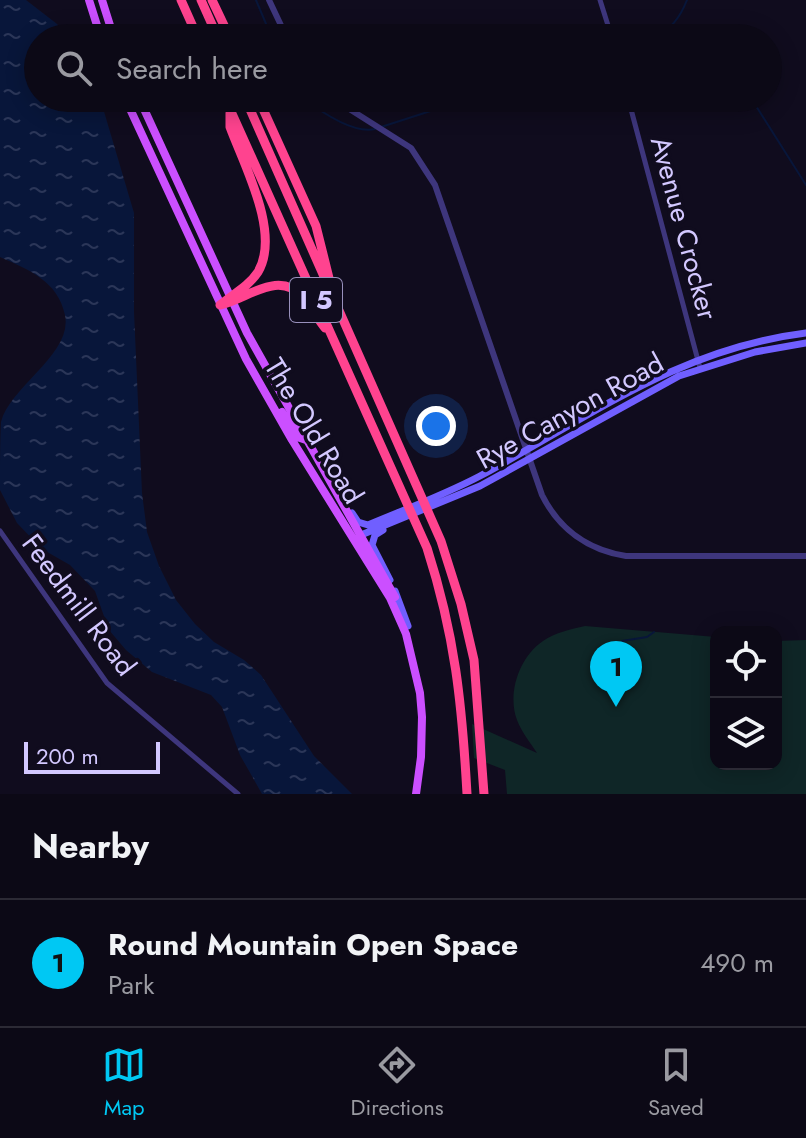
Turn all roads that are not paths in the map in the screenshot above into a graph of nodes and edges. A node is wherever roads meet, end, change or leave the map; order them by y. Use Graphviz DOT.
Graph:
graph roads {
  1 [pos="89,0"];
  2 [pos="102,0"];
  3 [pos="181,0"];
  4 [pos="201,0"];
  5 [pos="212,0"];
  6 [pos="269,0"];
  7 [pos="600,0"];
  8 [pos="97,24"];
  9 [pos="110,24"];
  10 [pos="192,24"];
  11 [pos="212,24"];
  12 [pos="223,24"];
  13 [pos="280,24"];
  14 [pos="608,24"];
  15 [pos="131,112"];
  16 [pos="145,112"];
  17 [pos="230,112"];
  18 [pos="231,112"];
  19 [pos="251,112"];
  20 [pos="264,112"];
  21 [pos="354,112"];
  22 [pos="632,112"];
  23 [pos="330,285"];
  24 [pos="231,300"];
  25 [pos="220,305"];
  26 [pos="806,333"];
  27 [pos="335,340"];
  28 [pos="806,343"];
  29 [pos="698,358"];
  30 [pos="700,368"];
  31 [pos="255,375"];
  32 [pos="285,405"];
  33 [pos="274,408"];
  34 [pos="306,440"];
  35 [pos="526,450"];
  36 [pos="530,460"];
  37 [pos="465,483"];
  38 [pos="443,501"];
  39 [pos="344,506"];
  40 [pos="0,531"];
  41 [pos="357,537"];
  42 [pos="806,556"];
  43 [pos="397,602"];
  44 [pos="408,626"];
  45 [pos="424,714"];
  46 [pos="238,794"];
  47 [pos="418,794"];
  48 [pos="467,794"];
  49 [pos="484,794"];
  1 -- 8 [label="main road"];
  2 -- 9 [label="main road"];
  3 -- 10 [label="highway"];
  4 -- 11 [label="highway"];
  5 -- 12 [label="highway"];
  6 -- 13 [label="street"];
  7 -- 14 [label="street"];
  15 -- 25 [label="main road, The Old Road"];
  16 -- 24 [label="main road, The Old Road"];
  17 -- 24 [label="highway"];
  18 -- 27 [label="highway, I 5"];
  19 -- 23 [label="highway, I 5"];
  20 -- 23 [label="highway"];
  21 -- 35 [label="street"];
  22 -- 29 [label="street, Avenue Crocker"];
  23 -- 49 [label="highway, I 5"];
  24 -- 25 [label="highway"];
  24 -- 27 [label="highway"];
  24 -- 32 [label="main road, The Old Road"];
  25 -- 31 [label="main road, The Old Road"];
  26 -- 29 [label="main road, Rye Canyon Road"];
  27 -- 48 [label="highway, I 5"];
  28 -- 30 [label="main road, Rye Canyon Road"];
  29 -- 30 [label="street, Avenue Crocker"];
  29 -- 35 [label="main road, Rye Canyon Road"];
  30 -- 36 [label="main road, Rye Canyon Road"];
  31 -- 32 [label="main road"];
  31 -- 33 [label="main road, The Old Road"];
  32 -- 34 [label="main road, The Old Road"];
  33 -- 34 [label="main road"];
  33 -- 41 [label="main road, The Old Road"];
  34 -- 39 [label="main road, The Old Road"];
  35 -- 36 [label="street"];
  35 -- 37 [label="main road, Rye Canyon Road"];
  36 -- 38 [label="main road, Rye Canyon Road"];
  36 -- 42 [label="street"];
  37 -- 39 [label="main road, Rye Canyon Road"];
  37 -- 41 [label="main road, Rye Canyon Road"];
  38 -- 41 [label="main road, Rye Canyon Road"];
  38 -- 44 [label="main road"];
  39 -- 41 [label="main road, The Old Road"];
  40 -- 46 [label="street, Feedmill Road"];
  41 -- 43 [label="main road, The Old Road"];
  41 -- 45 [label="main road, The Old Road"];
  43 -- 44 [label="main road, The Old Road"];
  44 -- 45 [label="main road, The Old Road"];
  45 -- 47 [label="main road, The Old Road"];
}
